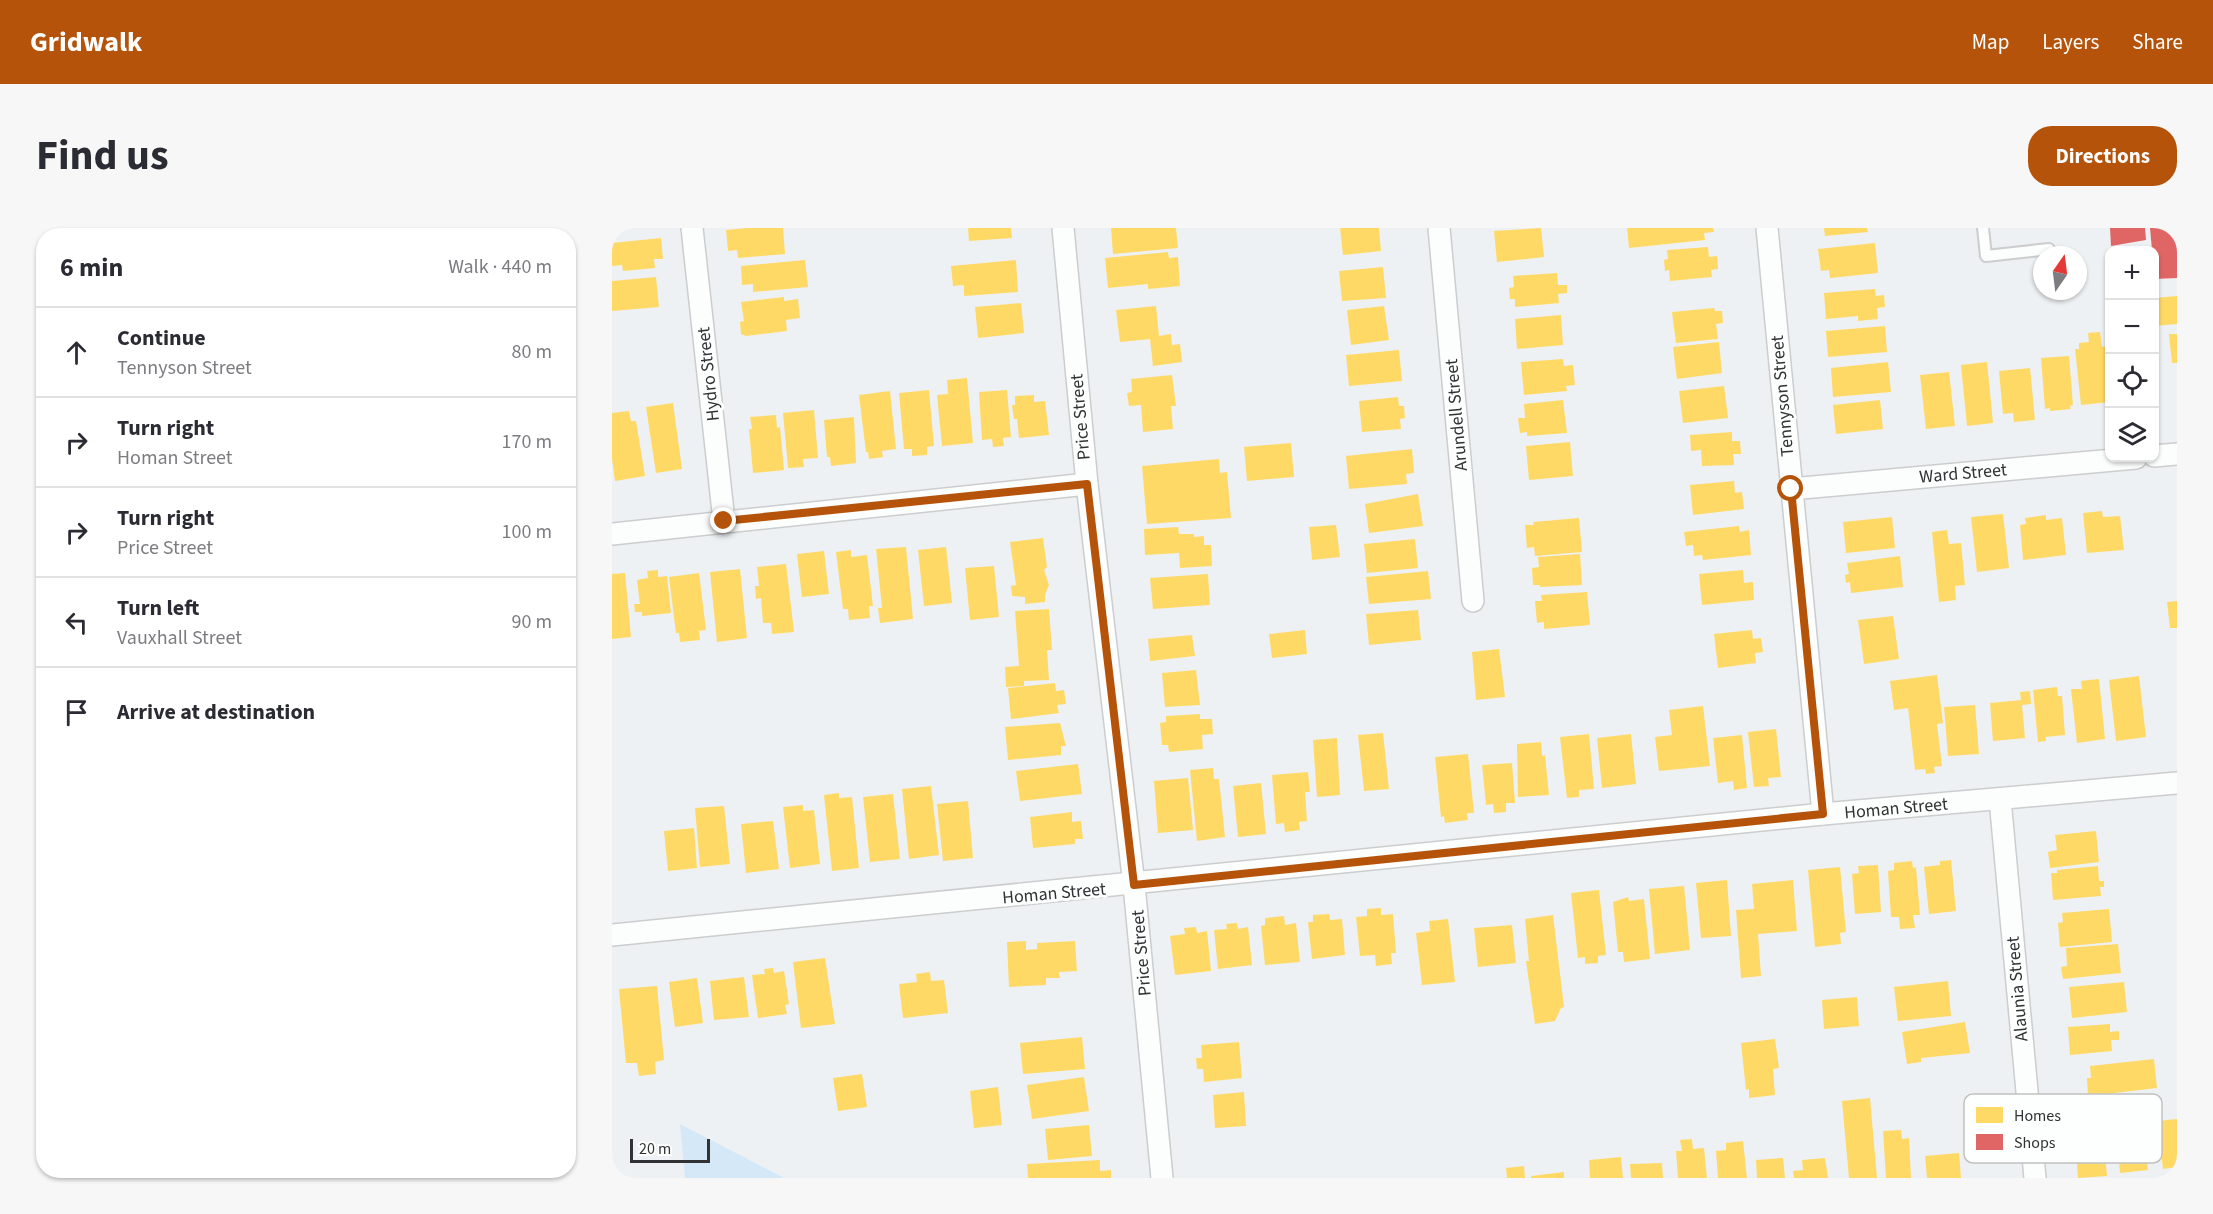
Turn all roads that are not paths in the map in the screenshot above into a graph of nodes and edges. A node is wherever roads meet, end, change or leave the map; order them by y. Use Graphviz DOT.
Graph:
graph roads {
  1 [pos="692,228"];
  2 [pos="1063,228"];
  3 [pos="1439,228"];
  4 [pos="1767,228"];
  5 [pos="1983,228"];
  6 [pos="2033,251"];
  7 [pos="2177,454"];
  8 [pos="2159,456"];
  9 [pos="2105,461"];
  10 [pos="1087,484"];
  11 [pos="1791,489"];
  12 [pos="724,521"];
  13 [pos="612,534"];
  14 [pos="1473,601"];
  15 [pos="2177,783"];
  16 [pos="2000,799"];
  17 [pos="1823,814"];
  18 [pos="1134,885"];
  19 [pos="612,935"];
  20 [pos="2028,1094"];
  21 [pos="2035,1163"];
  22 [pos="1162,1178"];
  23 [pos="2036,1178"];
  1 -- 12 [label="street, Hydro Street"];
  2 -- 10 [label="street, Price Street"];
  3 -- 14 [label="street, Arundell Street"];
  4 -- 11 [label="street, Tennyson Street"];
  5 -- 6 [label="lane"];
  7 -- 8 [label="street"];
  9 -- 11 [label="street, Ward Street"];
  10 -- 12 [label="street"];
  10 -- 18 [label="street, Price Street"];
  11 -- 17 [label="street, Tennyson Street"];
  12 -- 13 [label="street"];
  15 -- 16 [label="street, Homan Street"];
  16 -- 17 [label="street, Homan Street"];
  16 -- 20 [label="street, Alaunia Street"];
  17 -- 18 [label="street, Homan Street"];
  18 -- 19 [label="street, Homan Street"];
  18 -- 22 [label="street, Price Street"];
  21 -- 23 [label="street, Alaunia Street"];
}
